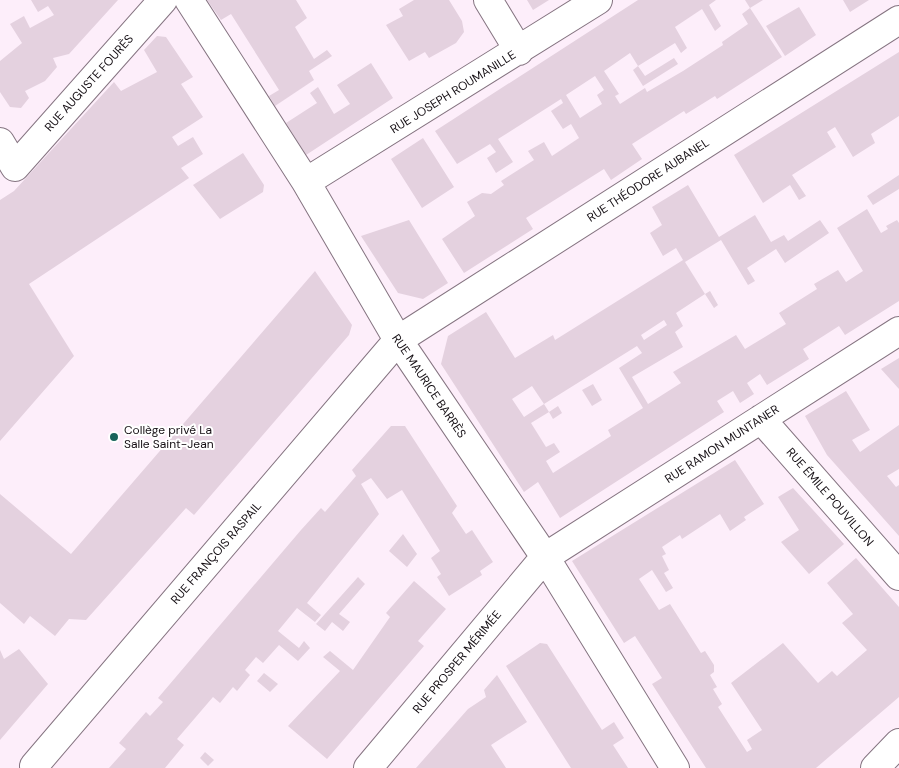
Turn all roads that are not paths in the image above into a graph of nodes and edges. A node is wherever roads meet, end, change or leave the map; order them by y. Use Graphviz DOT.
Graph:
graph roads {
  1 [pos="163,0"];
  2 [pos="189,0"];
  3 [pos="488,0"];
  4 [pos="598,0"];
  5 [pos="899,20"];
  6 [pos="519,51"];
  7 [pos="0,142"];
  8 [pos="306,182"];
  9 [pos="899,331"];
  10 [pos="398,340"];
  11 [pos="761,419"];
  12 [pos="545,556"];
  13 [pos="899,576"];
  14 [pos="899,744"];
  15 [pos="34,766"];
  16 [pos="368,768"];
  17 [pos="675,768"];
  18 [pos="875,768"];
  1 -- 7 [label="street, RUE AUGUSTE FOURÈS"];
  2 -- 8 [label="street, RUE MAURICE BARRÈS"];
  3 -- 6 [label="street"];
  4 -- 6 [label="street, RUE JOSEPH ROUMANILLE"];
  5 -- 10 [label="street, RUE THÉODORE AUBANEL"];
  6 -- 8 [label="street, RUE JOSEPH ROUMANILLE"];
  8 -- 10 [label="street, RUE MAURICE BARRÈS"];
  9 -- 11 [label="street, RUE RAMON MUNTANER"];
  10 -- 12 [label="street, RUE MAURICE BARRÈS"];
  10 -- 15 [label="street, RUE FRANÇOIS RASPAIL"];
  11 -- 12 [label="street, RUE RAMON MUNTANER"];
  11 -- 13 [label="street, RUE ÉMILE POUVILLON"];
  12 -- 16 [label="street, RUE PROSPER MÉRIMÉE"];
  12 -- 17 [label="street, RUE MAURICE BARRÈS"];
  14 -- 18 [label="street"];
}
